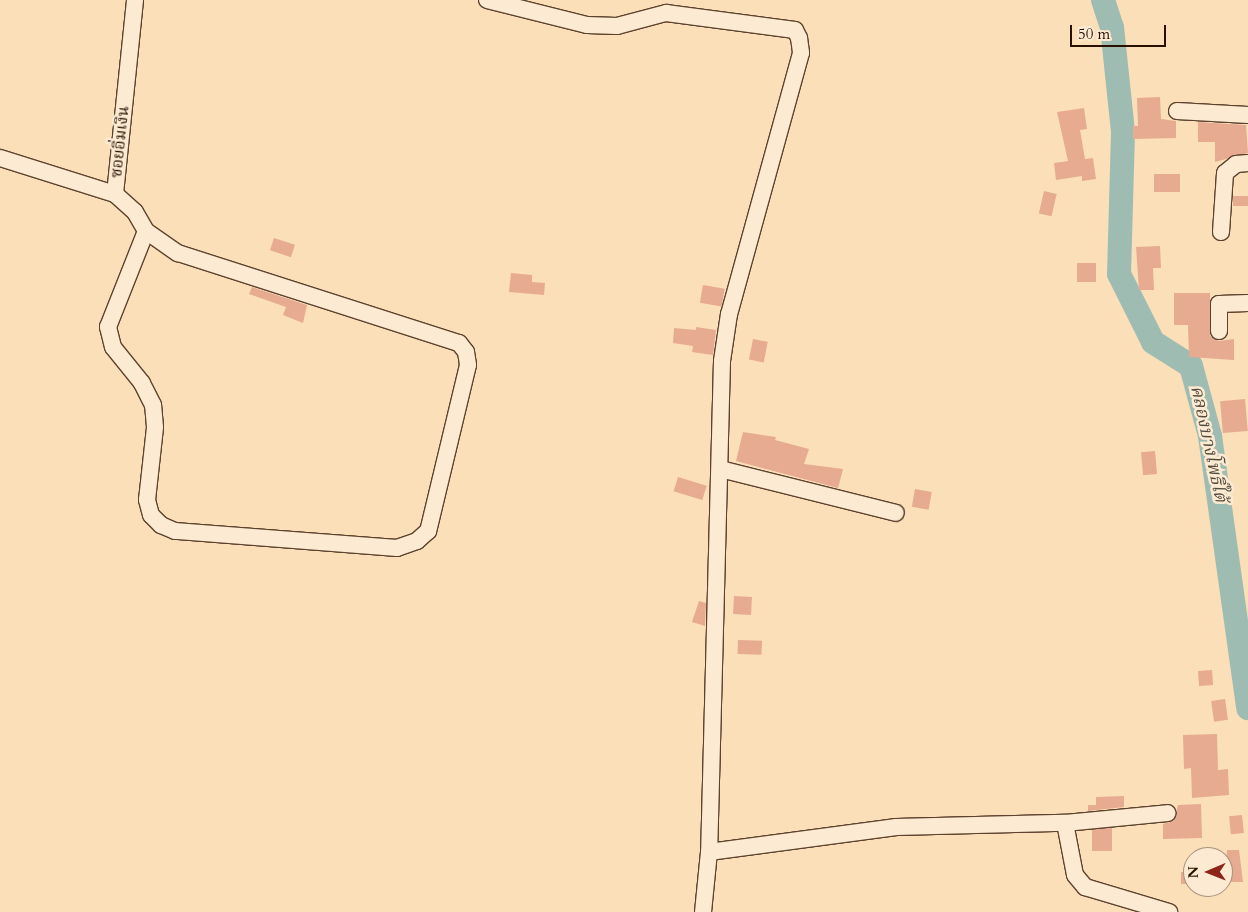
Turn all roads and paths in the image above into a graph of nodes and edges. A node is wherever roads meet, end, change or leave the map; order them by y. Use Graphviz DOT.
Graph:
graph roads {
  1 [pos="135,0"];
  2 [pos="487,0"];
  3 [pos="1177,111"];
  4 [pos="1248,115"];
  5 [pos="0,158"];
  6 [pos="1248,163"];
  7 [pos="115,194"];
  8 [pos="146,231"];
  9 [pos="1221,232"];
  10 [pos="1248,303"];
  11 [pos="1219,331"];
  12 [pos="720,469"];
  13 [pos="896,513"];
  14 [pos="1168,813"];
  15 [pos="1066,823"];
  16 [pos="710,852"];
  17 [pos="703,912"];
  18 [pos="1169,912"];
  1 -- 7 [label="street, ซอยอิ่มเงิน"];
  2 -- 12 [label="street"];
  3 -- 4 [label="street"];
  5 -- 7 [label="street, ซอยอิ่มเงิน"];
  6 -- 9 [label="street"];
  7 -- 8 [label="street"];
  8 -- 8 [label="street"];
  10 -- 11 [label="street"];
  12 -- 13 [label="street"];
  12 -- 16 [label="street"];
  14 -- 15 [label="street"];
  15 -- 16 [label="street"];
  15 -- 18 [label="street"];
  16 -- 17 [label="street"];
}
